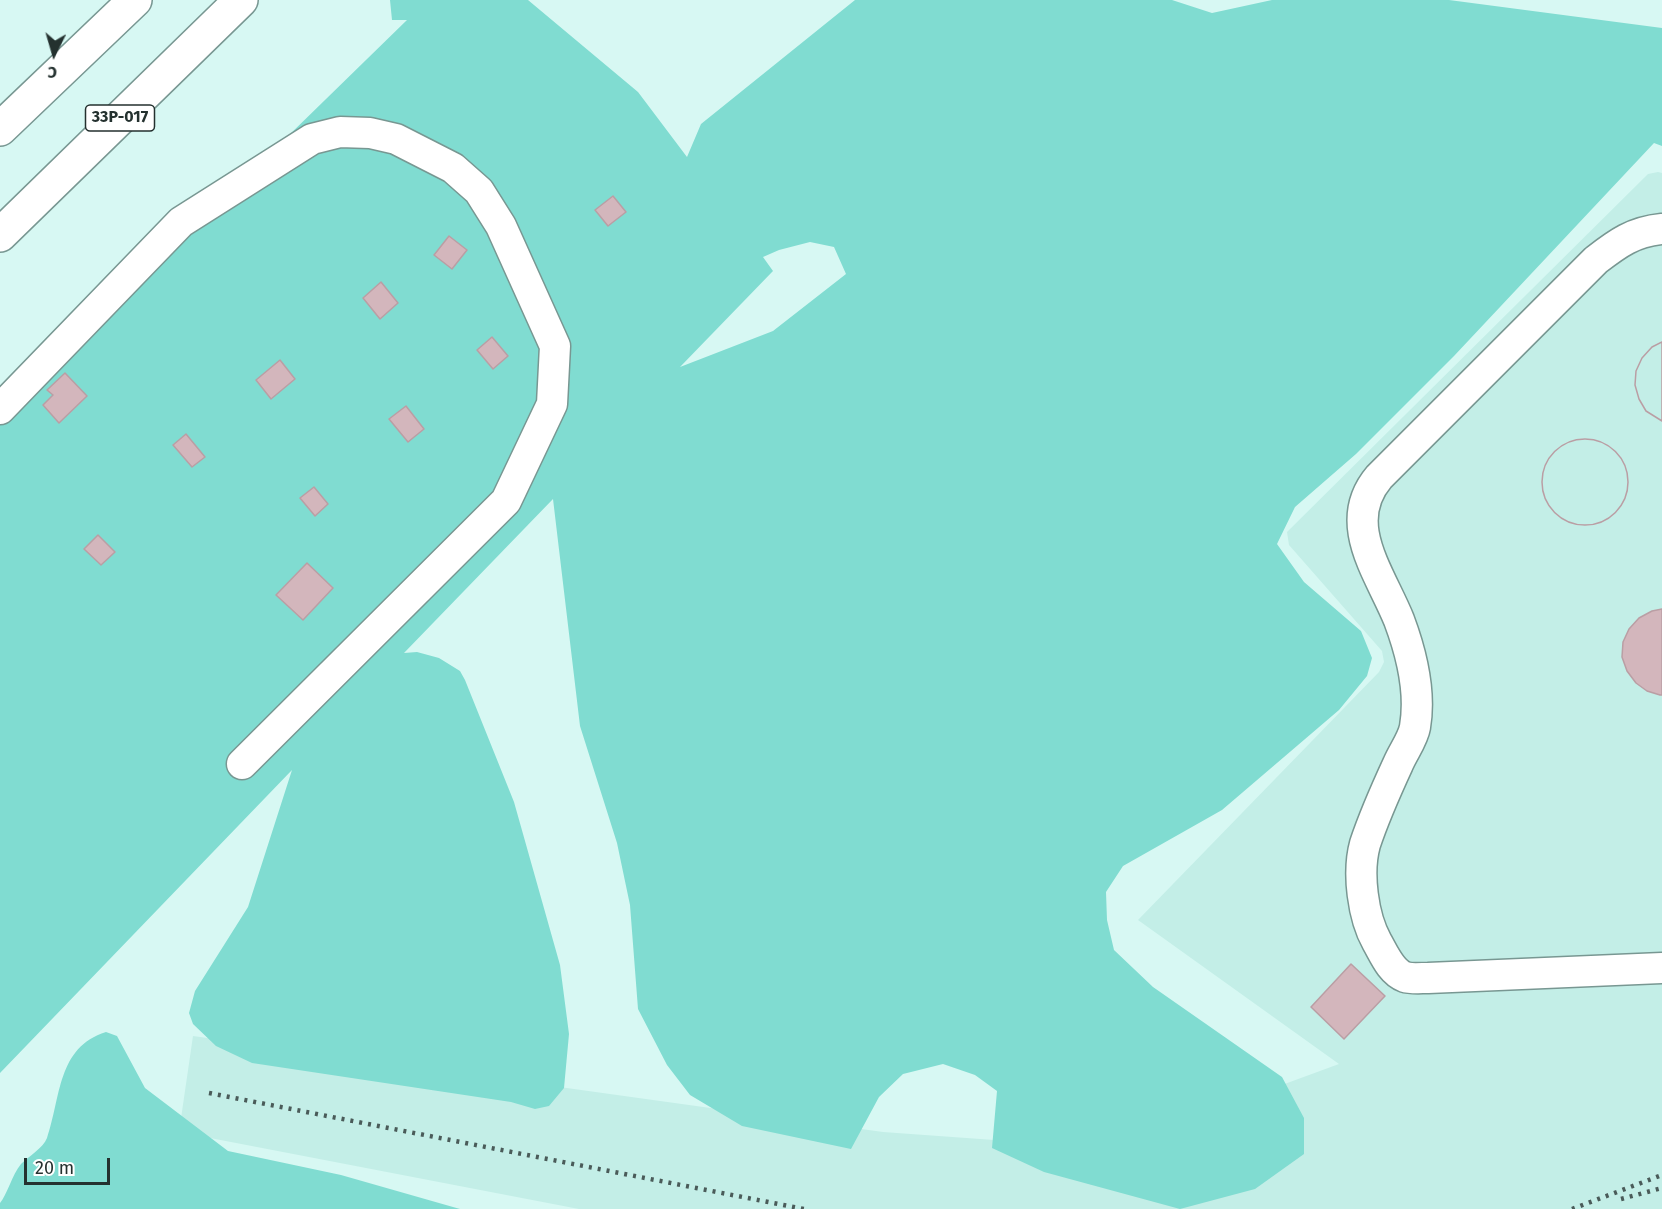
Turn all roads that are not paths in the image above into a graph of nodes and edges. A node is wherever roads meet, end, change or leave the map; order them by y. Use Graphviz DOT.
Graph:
graph roads {
  1 [pos="135,0"];
  2 [pos="241,0"];
  3 [pos="0,129"];
  4 [pos="1662,229"];
  5 [pos="0,235"];
  6 [pos="0,409"];
  7 [pos="242,764"];
  8 [pos="1662,968"];
  1 -- 3 [label="highway"];
  2 -- 5 [label="highway, 33Р-017"];
  4 -- 8 [label="lane"];
  6 -- 7 [label="lane"];
}
